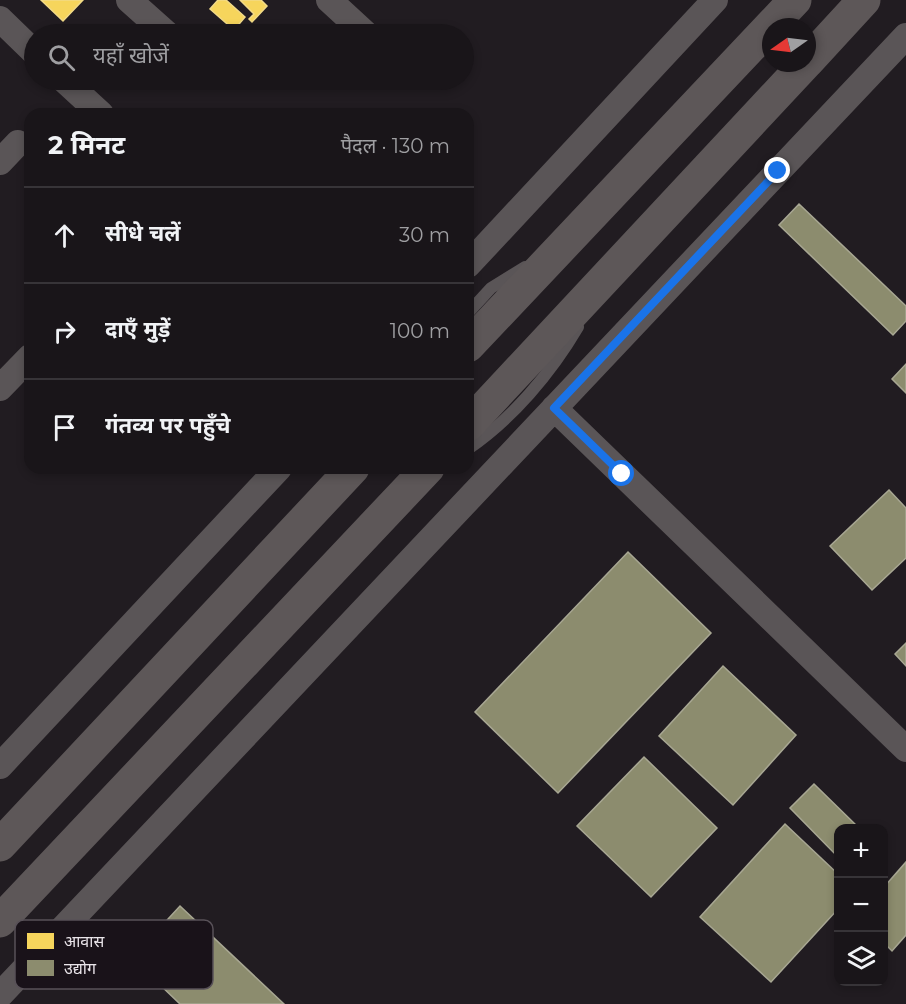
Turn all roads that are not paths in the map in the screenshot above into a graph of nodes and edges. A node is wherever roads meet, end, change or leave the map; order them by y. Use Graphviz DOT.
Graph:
graph roads {
  1 [pos="129,0"];
  2 [pos="329,0"];
  3 [pos="715,0"];
  4 [pos="795,0"];
  5 [pos="864,0"];
  6 [pos="0,19"];
  7 [pos="156,24"];
  8 [pos="355,24"];
  9 [pos="906,36"];
  10 [pos="24,42"];
  11 [pos="816,51"];
  12 [pos="797,72"];
  13 [pos="75,90"];
  14 [pos="94,108"];
  15 [pos="18,143"];
  16 [pos="0,162"];
  17 [pos="565,243"];
  18 [pos="474,259"];
  19 [pos="608,277"];
  20 [pos="474,306"];
  21 [pos="474,340"];
  22 [pos="24,363"];
  23 [pos="0,388"];
  24 [pos="554,408"];
  25 [pos="474,419"];
  26 [pos="474,445"];
  27 [pos="273,474"];
  28 [pos="347,474"];
  29 [pos="422,474"];
  30 [pos="431,474"];
  31 [pos="405,492"];
  32 [pos="906,749"];
  33 [pos="0,766"];
  34 [pos="0,845"];
  35 [pos="71,920"];
  36 [pos="0,921"];
  37 [pos="15,979"];
  38 [pos="0,995"];
  1 -- 7 [label="street"];
  2 -- 8 [label="street"];
  3 -- 18 [label="street"];
  4 -- 17 [label="street"];
  5 -- 11 [label="street"];
  6 -- 10 [label="street"];
  9 -- 24 [label="street"];
  12 -- 19 [label="street"];
  13 -- 14 [label="street"];
  15 -- 16 [label="street"];
  17 -- 20 [label="lane"];
  17 -- 21 [label="street"];
  19 -- 25 [label="street"];
  19 -- 26 [label="lane"];
  22 -- 23 [label="street"];
  24 -- 32 [label="street"];
  24 -- 35 [label="street"];
  27 -- 33 [label="street"];
  28 -- 34 [label="street"];
  29 -- 31 [label="street"];
  30 -- 31 [label="lane"];
  31 -- 36 [label="street"];
  37 -- 38 [label="street"];
}
